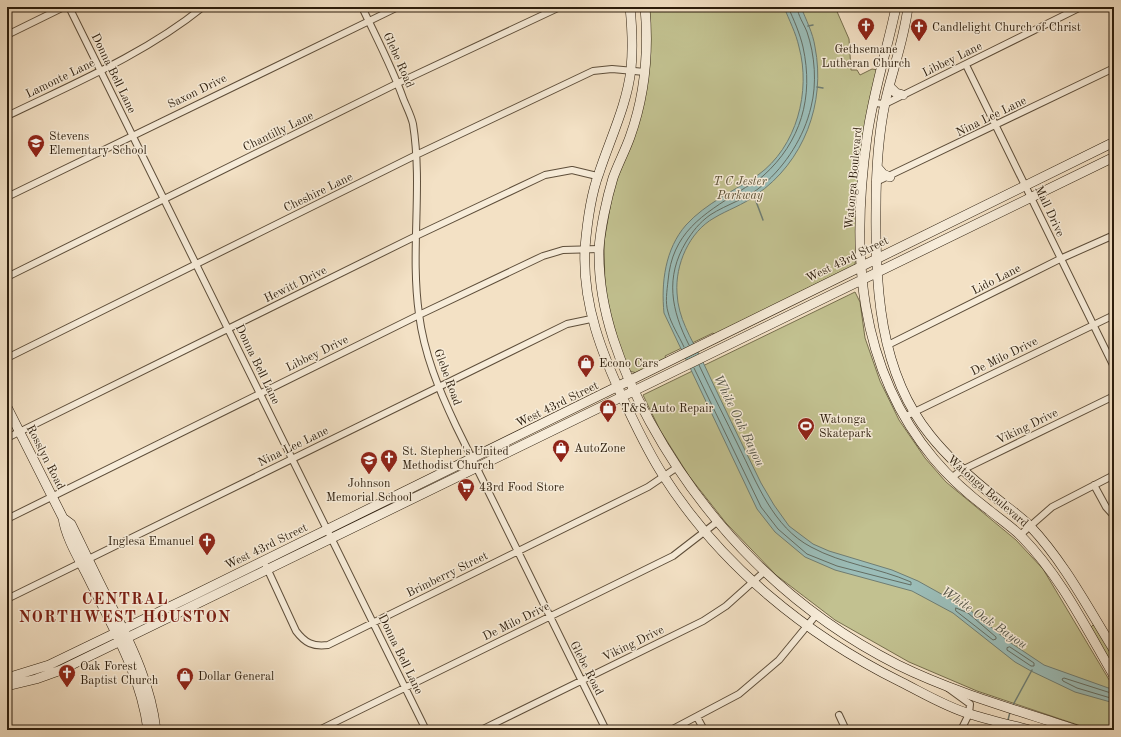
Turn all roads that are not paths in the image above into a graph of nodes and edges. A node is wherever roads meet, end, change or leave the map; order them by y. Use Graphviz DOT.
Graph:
graph roads {
  1 [pos="64,7"];
  2 [pos="69,7"];
  3 [pos="203,7"];
  4 [pos="362,7"];
  5 [pos="398,7"];
  6 [pos="560,7"];
  7 [pos="630,7"];
  8 [pos="645,7"];
  9 [pos="896,7"];
  10 [pos="908,7"];
  11 [pos="1081,7"];
  12 [pos="369,21"];
  13 [pos="7,35"];
  14 [pos="966,65"];
  15 [pos="1114,68"];
  16 [pos="101,70"];
  17 [pos="631,70"];
  18 [pos="645,72"];
  19 [pos="398,83"];
  20 [pos="890,87"];
  21 [pos="903,95"];
  22 [pos="874,103"];
  23 [pos="885,104"];
  24 [pos="7,116"];
  25 [pos="996,125"];
  26 [pos="133,134"];
  27 [pos="1114,142"];
  28 [pos="1097,150"];
  29 [pos="416,155"];
  30 [pos="1114,157"];
  31 [pos="1103,162"];
  32 [pos="877,168"];
  33 [pos="597,176"];
  34 [pos="890,177"];
  35 [pos="876,182"];
  36 [pos="1026,185"];
  37 [pos="7,197"];
  38 [pos="1032,197"];
  39 [pos="164,200"];
  40 [pos="954,221"];
  41 [pos="959,232"];
  42 [pos="1114,235"];
  43 [pos="416,236"];
  44 [pos="585,249"];
  45 [pos="599,250"];
  46 [pos="876,259"];
  47 [pos="1060,259"];
  48 [pos="196,264"];
  49 [pos="861,266"];
  50 [pos="876,273"];
  51 [pos="7,277"];
  52 [pos="862,280"];
  53 [pos="419,315"];
  54 [pos="1114,315"];
  55 [pos="591,319"];
  56 [pos="754,319"];
  57 [pos="1093,325"];
  58 [pos="228,329"];
  59 [pos="759,330"];
  60 [pos="888,345"];
  61 [pos="7,358"];
  62 [pos="1114,366"];
  63 [pos="630,381"];
  64 [pos="438,386"];
  65 [pos="634,390"];
  66 [pos="620,392"];
  67 [pos="260,394"];
  68 [pos="1114,396"];
  69 [pos="7,407"];
  70 [pos="566,412"];
  71 [pos="915,412"];
  72 [pos="904,417"];
  73 [pos="572,420"];
  74 [pos="19,432"];
  75 [pos="533,434"];
  76 [pos="7,438"];
  77 [pos="292,458"];
  78 [pos="474,462"];
  79 [pos="676,468"];
  80 [pos="962,470"];
  81 [pos="1114,475"];
  82 [pos="663,476"];
  83 [pos="951,478"];
  84 [pos="1094,485"];
  85 [pos="52,496"];
  86 [pos="1114,516"];
  87 [pos="7,518"];
  88 [pos="717,522"];
  89 [pos="1029,525"];
  90 [pos="705,532"];
  91 [pos="329,534"];
  92 [pos="1020,534"];
  93 [pos="518,552"];
  94 [pos="84,560"];
  95 [pos="265,565"];
  96 [pos="764,572"];
  97 [pos="753,582"];
  98 [pos="7,599"];
  99 [pos="816,615"];
  100 [pos="1093,616"];
  101 [pos="549,617"];
  102 [pos="1083,622"];
  103 [pos="373,623"];
  104 [pos="808,626"];
  105 [pos="122,635"];
  106 [pos="1114,650"];
  107 [pos="1113,675"];
  108 [pos="7,678"];
  109 [pos="581,681"];
  110 [pos="943,685"];
  111 [pos="7,686"];
  112 [pos="405,687"];
  113 [pos="969,714"];
  114 [pos="839,715"];
  115 [pos="150,717"];
  116 [pos="697,717"];
  117 [pos="1026,729"];
  118 [pos="148,730"];
  119 [pos="156,730"];
  120 [pos="319,730"];
  121 [pos="426,730"];
  122 [pos="481,730"];
  123 [pos="606,730"];
  124 [pos="671,730"];
  125 [pos="704,730"];
  126 [pos="846,730"];
  127 [pos="961,730"];
  128 [pos="1077,730"];
  1 -- 13 [label="street"];
  2 -- 16 [label="street, Donna Bell Lane"];
  3 -- 16 [label="street, Lamonte Lane"];
  4 -- 12 [label="street, Glebe Road"];
  5 -- 12 [label="street, Saxon Drive"];
  6 -- 19 [label="street, Chantilly Lane"];
  7 -- 17 [label="main road"];
  8 -- 18 [label="main road"];
  9 -- 22 [label="main road, Watonga Boulevard"];
  10 -- 20 [label="main road, Watonga Boulevard"];
  11 -- 14 [label="street, Libbey Lane"];
  12 -- 19 [label="street, Glebe Road"];
  12 -- 26 [label="street, Saxon Drive"];
  14 -- 21 [label="street, Libbey Lane"];
  14 -- 25 [label="street, Mall Drive"];
  15 -- 25 [label="street, Nina Lee Lane"];
  16 -- 24 [label="street, Lamonte Lane"];
  16 -- 26 [label="street, Donna Bell Lane"];
  17 -- 18 [label="street, Cheshire Lane"];
  17 -- 29 [label="street, Cheshire Lane"];
  17 -- 33 [label="main road"];
  18 -- 45 [label="main road"];
  19 -- 29 [label="street, Glebe Road"];
  19 -- 39 [label="street, Chantilly Lane"];
  20 -- 21 [label="main road"];
  20 -- 23 [label="main road, Watonga Boulevard"];
  21 -- 23 [label="street, Libbey Lane"];
  22 -- 23 [label="street"];
  22 -- 49 [label="main road, Watonga Boulevard"];
  23 -- 32 [label="main road, Watonga Boulevard"];
  25 -- 34 [label="street, Nina Lee Lane"];
  25 -- 36 [label="street, Mall Drive"];
  26 -- 37 [label="street, Saxon Drive"];
  26 -- 39 [label="street, Donna Bell Lane"];
  27 -- 28 [label="main road, West 43rd Street"];
  28 -- 31 [label="main road"];
  28 -- 36 [label="main road, West 43rd Street"];
  29 -- 43 [label="street, Glebe Road"];
  29 -- 48 [label="street, Cheshire Lane"];
  30 -- 31 [label="main road, West 43rd Street"];
  31 -- 38 [label="main road, West 43rd Street"];
  32 -- 34 [label="main road"];
  32 -- 35 [label="main road, Watonga Boulevard"];
  33 -- 43 [label="street, Hewitt Drive"];
  33 -- 44 [label="main road"];
  34 -- 35 [label="street, Nina Lee Lane"];
  35 -- 46 [label="main road, Watonga Boulevard"];
  36 -- 38 [label="street, Mall Drive"];
  36 -- 40 [label="main road, West 43rd Street"];
  38 -- 41 [label="main road, West 43rd Street"];
  38 -- 47 [label="street, Mall Drive"];
  39 -- 48 [label="street, Donna Bell Lane"];
  39 -- 51 [label="street, Chantilly Lane"];
  40 -- 41 [label="main road"];
  40 -- 46 [label="main road, West 43rd Street"];
  41 -- 50 [label="main road, West 43rd Street"];
  42 -- 47 [label="street, Lido Lane"];
  43 -- 53 [label="street, Glebe Road"];
  43 -- 58 [label="street, Hewitt Drive"];
  44 -- 45 [label="street, Libbey Drive"];
  44 -- 53 [label="street, Libbey Drive"];
  44 -- 55 [label="main road"];
  45 -- 63 [label="main road"];
  46 -- 49 [label="main road, West 43rd Street"];
  46 -- 50 [label="main road, Watonga Boulevard"];
  47 -- 57 [label="street, Mall Drive"];
  47 -- 60 [label="street, Lido Lane"];
  48 -- 58 [label="street, Donna Bell Lane"];
  48 -- 61 [label="street, Cheshire Lane"];
  49 -- 52 [label="main road, Watonga Boulevard"];
  49 -- 56 [label="main road, West 43rd Street"];
  50 -- 52 [label="main road, West 43rd Street"];
  50 -- 60 [label="main road, Watonga Boulevard"];
  52 -- 59 [label="main road, West 43rd Street"];
  52 -- 72 [label="main road, Watonga Boulevard"];
  53 -- 64 [label="street, Glebe Road"];
  53 -- 67 [label="street, Libbey Drive"];
  54 -- 57 [label="street, De Milo Drive"];
  55 -- 64 [label="street, Nina Lee Lane"];
  55 -- 66 [label="main road"];
  56 -- 59 [label="main road"];
  56 -- 63 [label="main road, West 43rd Street"];
  57 -- 62 [label="street, Mall Drive"];
  57 -- 71 [label="street, De Milo Drive"];
  58 -- 67 [label="street, Donna Bell Lane"];
  58 -- 74 [label="street, Hewitt Drive"];
  59 -- 65 [label="main road, West 43rd Street"];
  60 -- 71 [label="main road, Watonga Boulevard"];
  63 -- 65 [label="main road"];
  63 -- 66 [label="main road, West 43rd Street"];
  64 -- 77 [label="street, Nina Lee Lane"];
  64 -- 78 [label="street, Glebe Road"];
  65 -- 66 [label="main road, West 43rd Street"];
  65 -- 79 [label="main road"];
  66 -- 70 [label="main road, West 43rd Street"];
  66 -- 73 [label="main road, West 43rd Street"];
  66 -- 82 [label="main road"];
  67 -- 77 [label="street, Donna Bell Lane"];
  67 -- 85 [label="street, Libbey Drive"];
  68 -- 80 [label="street, Viking Drive"];
  69 -- 74 [label="main road, Rosslyn Road"];
  70 -- 73 [label="main road"];
  70 -- 75 [label="main road, West 43rd Street"];
  71 -- 72 [label="street, De Milo Drive"];
  71 -- 80 [label="main road, Watonga Boulevard"];
  72 -- 83 [label="main road, Watonga Boulevard"];
  73 -- 75 [label="main road, West 43rd Street"];
  74 -- 76 [label="street, Hewitt Drive"];
  74 -- 85 [label="main road, Rosslyn Road"];
  75 -- 78 [label="main road, West 43rd Street"];
  77 -- 91 [label="street, Donna Bell Lane"];
  77 -- 94 [label="street, Nina Lee Lane"];
  78 -- 91 [label="main road, West 43rd Street"];
  78 -- 93 [label="street, Glebe Road"];
  79 -- 82 [label="street, Brimberry Street"];
  79 -- 88 [label="main road"];
  80 -- 83 [label="street, Viking Drive"];
  80 -- 89 [label="main road, Watonga Boulevard"];
  81 -- 84 [label="street"];
  82 -- 90 [label="main road"];
  82 -- 93 [label="street, Brimberry Street"];
  83 -- 92 [label="main road, Watonga Boulevard"];
  84 -- 86 [label="street"];
  84 -- 89 [label="street"];
  85 -- 87 [label="street, Libbey Drive"];
  85 -- 94 [label="main road, Rosslyn Road"];
  88 -- 90 [label="street, De Milo Drive"];
  88 -- 96 [label="main road"];
  89 -- 92 [label="street"];
  89 -- 100 [label="main road, Watonga Boulevard"];
  90 -- 97 [label="main road"];
  90 -- 101 [label="street, De Milo Drive"];
  91 -- 95 [label="main road, West 43rd Street"];
  91 -- 103 [label="street, Donna Bell Lane"];
  92 -- 102 [label="main road, Watonga Boulevard"];
  93 -- 101 [label="street, Glebe Road"];
  93 -- 103 [label="street, Brimberry Street"];
  94 -- 98 [label="street, Nina Lee Lane"];
  94 -- 105 [label="main road, Rosslyn Road"];
  95 -- 103 [label="street, Brimberry Street"];
  95 -- 105 [label="main road, West 43rd Street"];
  96 -- 97 [label="street, Viking Drive"];
  96 -- 99 [label="main road"];
  97 -- 104 [label="main road"];
  97 -- 109 [label="street, Viking Drive"];
  99 -- 104 [label="street"];
  99 -- 110 [label="main road"];
  100 -- 102 [label="main road"];
  100 -- 106 [label="main road, Watonga Boulevard"];
  101 -- 109 [label="street, Glebe Road"];
  101 -- 112 [label="street, De Milo Drive"];
  102 -- 107 [label="main road, Watonga Boulevard"];
  103 -- 112 [label="street, Donna Bell Lane"];
  104 -- 113 [label="main road"];
  104 -- 116 [label="street"];
  105 -- 108 [label="main road, West 43rd Street"];
  105 -- 111 [label="main road, West 43rd Street"];
  105 -- 115 [label="main road, Rosslyn Road"];
  109 -- 122 [label="street, Viking Drive"];
  109 -- 123 [label="street, Glebe Road"];
  110 -- 113 [label="street"];
  110 -- 128 [label="main road"];
  112 -- 120 [label="street, De Milo Drive"];
  112 -- 121 [label="street, Donna Bell Lane"];
  113 -- 117 [label="main road"];
  113 -- 127 [label="street"];
  114 -- 126 [label="street"];
  115 -- 118 [label="main road, Rosslyn Road"];
  115 -- 119 [label="main road, Rosslyn Road"];
  116 -- 124 [label="street"];
  116 -- 125 [label="street"];
}
